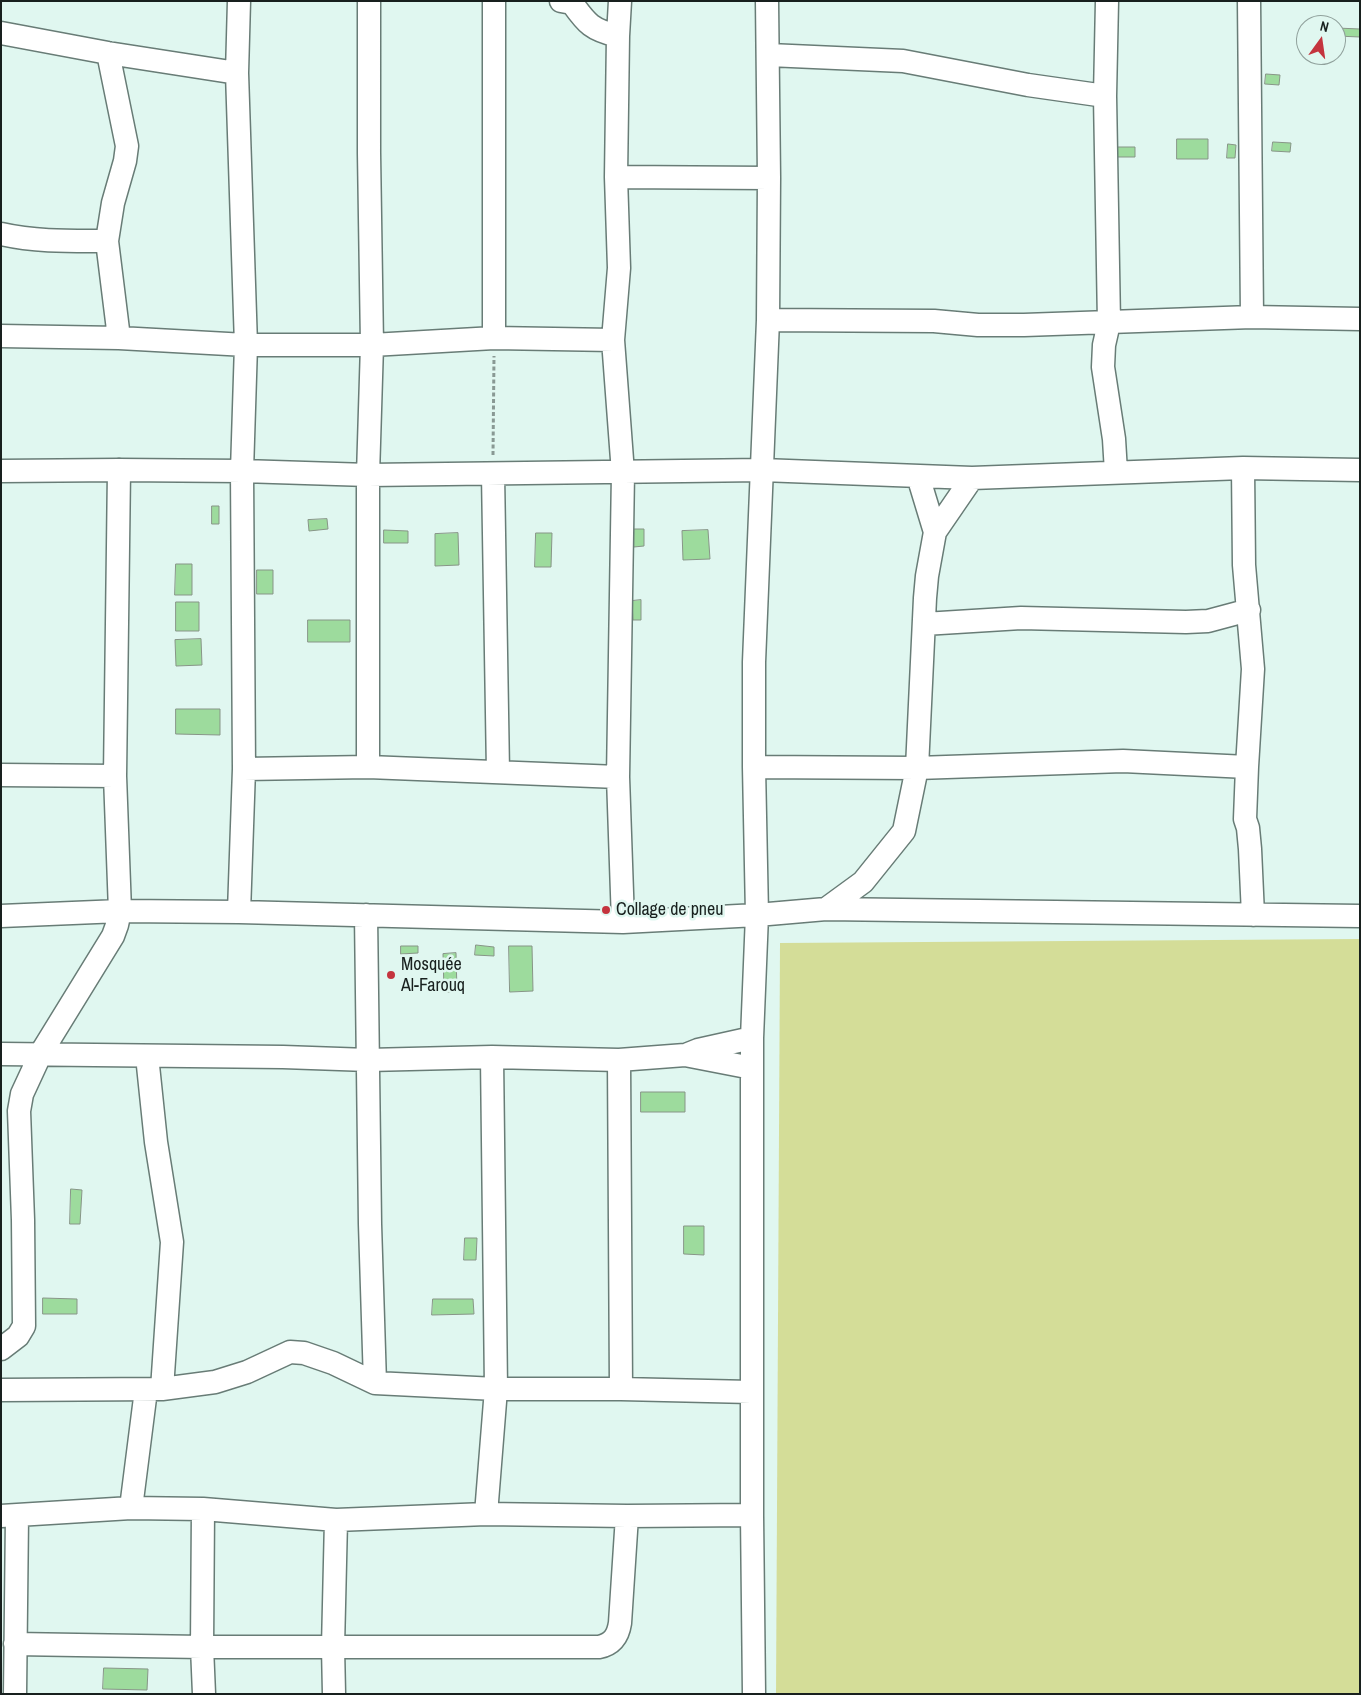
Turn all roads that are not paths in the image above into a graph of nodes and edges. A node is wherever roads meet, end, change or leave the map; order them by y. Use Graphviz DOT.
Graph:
graph roads {
  1 [pos="239,1"];
  2 [pos="369,1"];
  3 [pos="494,1"];
  4 [pos="620,1"];
  5 [pos="767,1"];
  6 [pos="1107,1"];
  7 [pos="1249,1"];
  8 [pos="570,2"];
  9 [pos="1,33"];
  10 [pos="618,36"];
  11 [pos="108,53"];
  12 [pos="769,55"];
  13 [pos="237,73"];
  14 [pos="1105,96"];
  15 [pos="616,177"];
  16 [pos="769,178"];
  17 [pos="1,234"];
  18 [pos="107,241"];
  19 [pos="1252,317"];
  20 [pos="1360,319"];
  21 [pos="768,320"];
  22 [pos="1109,323"];
  23 [pos="1,336"];
  24 [pos="119,338"];
  25 [pos="494,338"];
  26 [pos="614,340"];
  27 [pos="372,344"];
  28 [pos="246,345"];
  29 [pos="1243,468"];
  30 [pos="119,470"];
  31 [pos="762,470"];
  32 [pos="1360,470"];
  33 [pos="1,471"];
  34 [pos="242,471"];
  35 [pos="1116,472"];
  36 [pos="623,473"];
  37 [pos="493,474"];
  38 [pos="368,475"];
  39 [pos="918,476"];
  40 [pos="972,478"];
  41 [pos="935,532"];
  42 [pos="1249,610"];
  43 [pos="924,624"];
  44 [pos="368,767"];
  45 [pos="754,767"];
  46 [pos="1247,767"];
  47 [pos="917,768"];
  48 [pos="244,769"];
  49 [pos="498,772"];
  50 [pos="1,775"];
  51 [pos="115,776"];
  52 [pos="618,777"];
  53 [pos="826,909"];
  54 [pos="120,911"];
  55 [pos="239,912"];
  56 [pos="366,915"];
  57 [pos="757,915"];
  58 [pos="1253,915"];
  59 [pos="1,916"];
  60 [pos="1360,916"];
  61 [pos="623,922"];
  62 [pos="752,1038"];
  63 [pos="41,1053"];
  64 [pos="1,1054"];
  65 [pos="685,1055"];
  66 [pos="147,1056"];
  67 [pos="492,1057"];
  68 [pos="368,1060"];
  69 [pos="619,1060"];
  70 [pos="752,1068"];
  71 [pos="1,1349"];
  72 [pos="375,1383"];
  73 [pos="622,1388"];
  74 [pos="496,1389"];
  75 [pos="1,1390"];
  76 [pos="154,1390"];
  77 [pos="752,1392"];
  78 [pos="131,1508"];
  79 [pos="203,1509"];
  80 [pos="486,1514"];
  81 [pos="752,1515"];
  82 [pos="9,1516"];
  83 [pos="626,1516"];
  84 [pos="336,1520"];
  85 [pos="15,1644"];
  86 [pos="202,1647"];
  87 [pos="334,1647"];
  88 [pos="15,1694"];
  89 [pos="204,1694"];
  90 [pos="334,1694"];
  91 [pos="754,1694"];
  1 -- 13 [label="street"];
  2 -- 27 [label="street"];
  3 -- 25 [label="street"];
  4 -- 10 [label="street"];
  5 -- 12 [label="street"];
  6 -- 14 [label="street"];
  7 -- 19 [label="street"];
  8 -- 10 [label="street"];
  9 -- 11 [label="street"];
  10 -- 15 [label="street"];
  11 -- 13 [label="street"];
  11 -- 18 [label="street"];
  12 -- 14 [label="street"];
  12 -- 16 [label="street"];
  13 -- 28 [label="street"];
  14 -- 22 [label="street"];
  15 -- 16 [label="street"];
  15 -- 26 [label="street"];
  16 -- 21 [label="street"];
  17 -- 18 [label="street"];
  18 -- 24 [label="street"];
  19 -- 20 [label="street"];
  19 -- 22 [label="street"];
  21 -- 22 [label="street"];
  21 -- 31 [label="street"];
  22 -- 35 [label="street"];
  23 -- 24 [label="street"];
  24 -- 28 [label="street"];
  25 -- 26 [label="street"];
  25 -- 27 [label="street"];
  26 -- 36 [label="street"];
  27 -- 28 [label="street"];
  27 -- 38 [label="street"];
  28 -- 34 [label="street"];
  29 -- 32 [label="street"];
  29 -- 35 [label="street"];
  29 -- 42 [label="street"];
  30 -- 33 [label="street"];
  30 -- 34 [label="street"];
  30 -- 51 [label="street"];
  31 -- 36 [label="street"];
  31 -- 39 [label="street"];
  31 -- 45 [label="street"];
  34 -- 38 [label="street"];
  34 -- 48 [label="street"];
  35 -- 40 [label="street"];
  36 -- 37 [label="street"];
  36 -- 52 [label="street"];
  37 -- 38 [label="street"];
  37 -- 49 [label="street"];
  38 -- 44 [label="street"];
  39 -- 40 [label="street"];
  39 -- 41 [label="street"];
  40 -- 41 [label="street"];
  41 -- 43 [label="street"];
  42 -- 43 [label="street"];
  42 -- 46 [label="street"];
  43 -- 47 [label="street"];
  44 -- 48 [label="street"];
  44 -- 49 [label="street"];
  45 -- 47 [label="street"];
  45 -- 57 [label="street"];
  46 -- 47 [label="street"];
  46 -- 58 [label="street"];
  47 -- 53 [label="street"];
  48 -- 55 [label="street"];
  49 -- 52 [label="street"];
  50 -- 51 [label="street"];
  51 -- 54 [label="street"];
  52 -- 61 [label="street"];
  53 -- 57 [label="street"];
  53 -- 58 [label="street"];
  54 -- 55 [label="street"];
  54 -- 59 [label="street"];
  54 -- 63 [label="street"];
  55 -- 56 [label="street"];
  56 -- 61 [label="street"];
  56 -- 68 [label="street"];
  57 -- 61 [label="street"];
  57 -- 62 [label="street"];
  58 -- 60 [label="street"];
  62 -- 65 [label="street"];
  62 -- 70 [label="street"];
  63 -- 64 [label="street"];
  63 -- 66 [label="street"];
  63 -- 71 [label="street"];
  65 -- 69 [label="street"];
  65 -- 70 [label="street"];
  66 -- 68 [label="street"];
  66 -- 76 [label="street"];
  67 -- 68 [label="street"];
  67 -- 69 [label="street"];
  67 -- 74 [label="street"];
  68 -- 72 [label="street"];
  69 -- 73 [label="street"];
  70 -- 77 [label="street"];
  72 -- 74 [label="street"];
  72 -- 76 [label="street"];
  73 -- 74 [label="street"];
  73 -- 77 [label="street"];
  74 -- 80 [label="street"];
  75 -- 76 [label="street"];
  76 -- 78 [label="street"];
  77 -- 81 [label="street"];
  78 -- 79 [label="street"];
  78 -- 82 [label="street"];
  79 -- 84 [label="street"];
  79 -- 86 [label="street"];
  80 -- 83 [label="street"];
  80 -- 84 [label="street"];
  81 -- 83 [label="street"];
  81 -- 91 [label="street"];
  82 -- 85 [label="street"];
  83 -- 87 [label="street"];
  84 -- 87 [label="street"];
  85 -- 86 [label="street"];
  85 -- 88 [label="street"];
  86 -- 87 [label="street"];
  86 -- 89 [label="street"];
  87 -- 90 [label="street"];
}
